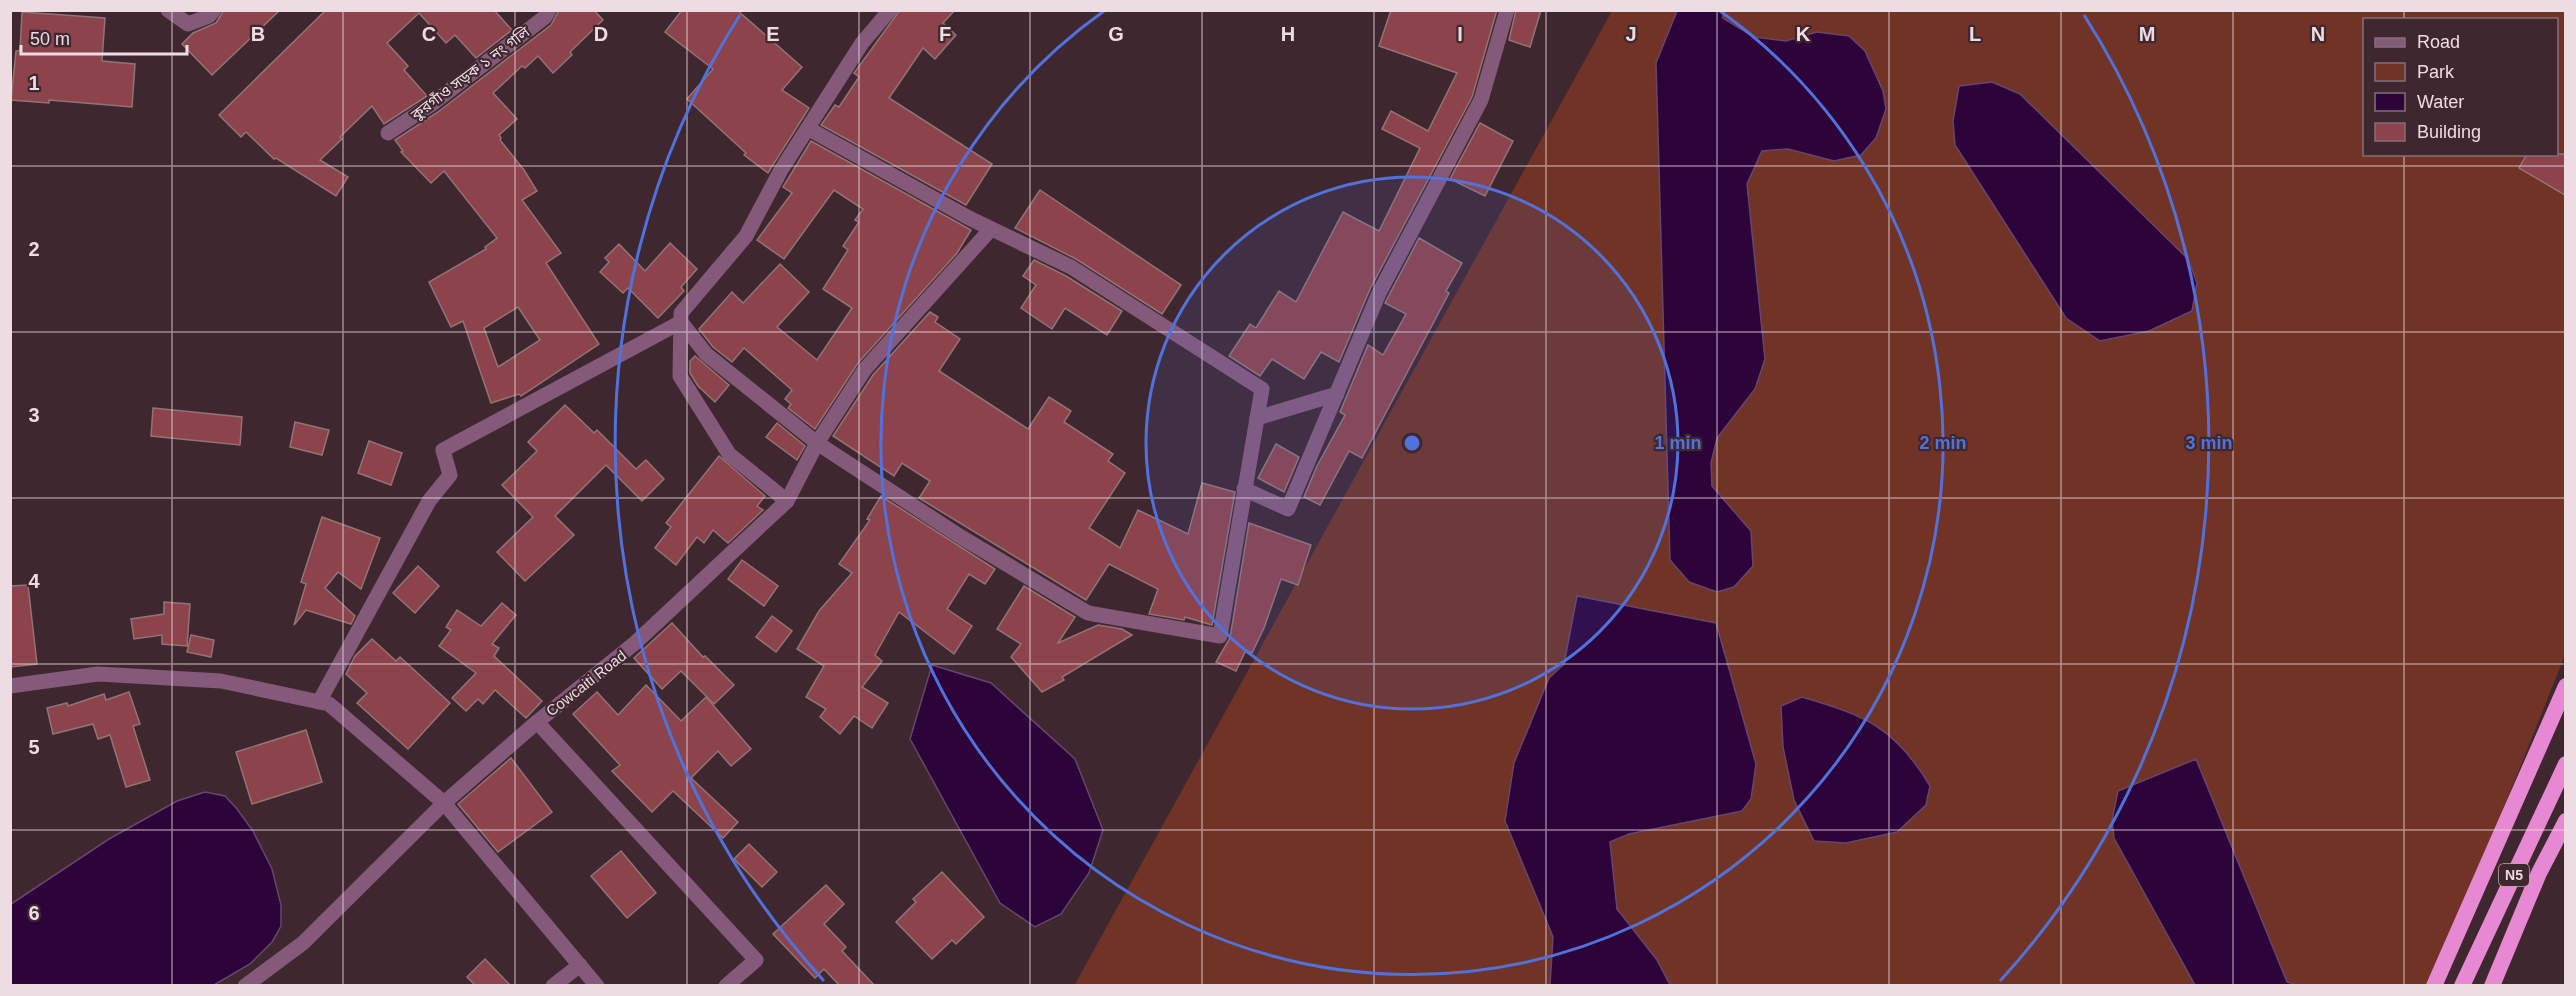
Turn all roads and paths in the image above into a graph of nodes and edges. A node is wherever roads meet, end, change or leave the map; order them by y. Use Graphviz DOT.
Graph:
graph roads {
  1 [pos="168,10"];
  2 [pos="214,10"];
  3 [pos="549,10"];
  4 [pos="890,10"];
  5 [pos="1507,10"];
  6 [pos="809,129"];
  7 [pos="388,133"];
  8 [pos="992,229"];
  9 [pos="681,322"];
  10 [pos="1337,394"];
  11 [pos="1257,418"];
  12 [pos="817,442"];
  13 [pos="1244,489"];
  14 [pos="787,501"];
  15 [pos="10,686"];
  16 [pos="2565,686"];
  17 [pos="319,702"];
  18 [pos="537,722"];
  19 [pos="2565,764"];
  20 [pos="444,803"];
  21 [pos="2565,821"];
  22 [pos="2565,843"];
  23 [pos="2540,873"];
  24 [pos="580,965"];
  25 [pos="245,986"];
  26 [pos="553,986"];
  27 [pos="597,986"];
  28 [pos="726,986"];
  29 [pos="2434,986"];
  30 [pos="2462,986"];
  31 [pos="2492,986"];
  1 -- 2 [label="street"];
  3 -- 7 [label="street, কুরগাঁও সড়ক ১ নং গলি"];
  4 -- 6 [label="street"];
  5 -- 10 [label="street"];
  6 -- 8 [label="street"];
  6 -- 9 [label="street"];
  8 -- 11 [label="street"];
  8 -- 12 [label="street, Cowcaiti Road"];
  9 -- 12 [label="street"];
  9 -- 14 [label="street"];
  9 -- 17 [label="street"];
  10 -- 11 [label="street"];
  10 -- 13 [label="street"];
  11 -- 13 [label="street"];
  12 -- 13 [label="street"];
  12 -- 14 [label="street, Cowcaiti Road"];
  14 -- 18 [label="street, Cowcaiti Road"];
  15 -- 17 [label="street"];
  16 -- 29 [label="highway"];
  17 -- 20 [label="street"];
  18 -- 20 [label="street"];
  18 -- 28 [label="street, Cowcaiti Road"];
  19 -- 30 [label="highway, N5"];
  20 -- 24 [label="street"];
  20 -- 25 [label="street"];
  21 -- 23 [label="highway, N5"];
  22 -- 23 [label="highway"];
  23 -- 31 [label="highway, N5"];
  24 -- 26 [label="street"];
  24 -- 27 [label="street"];
}
